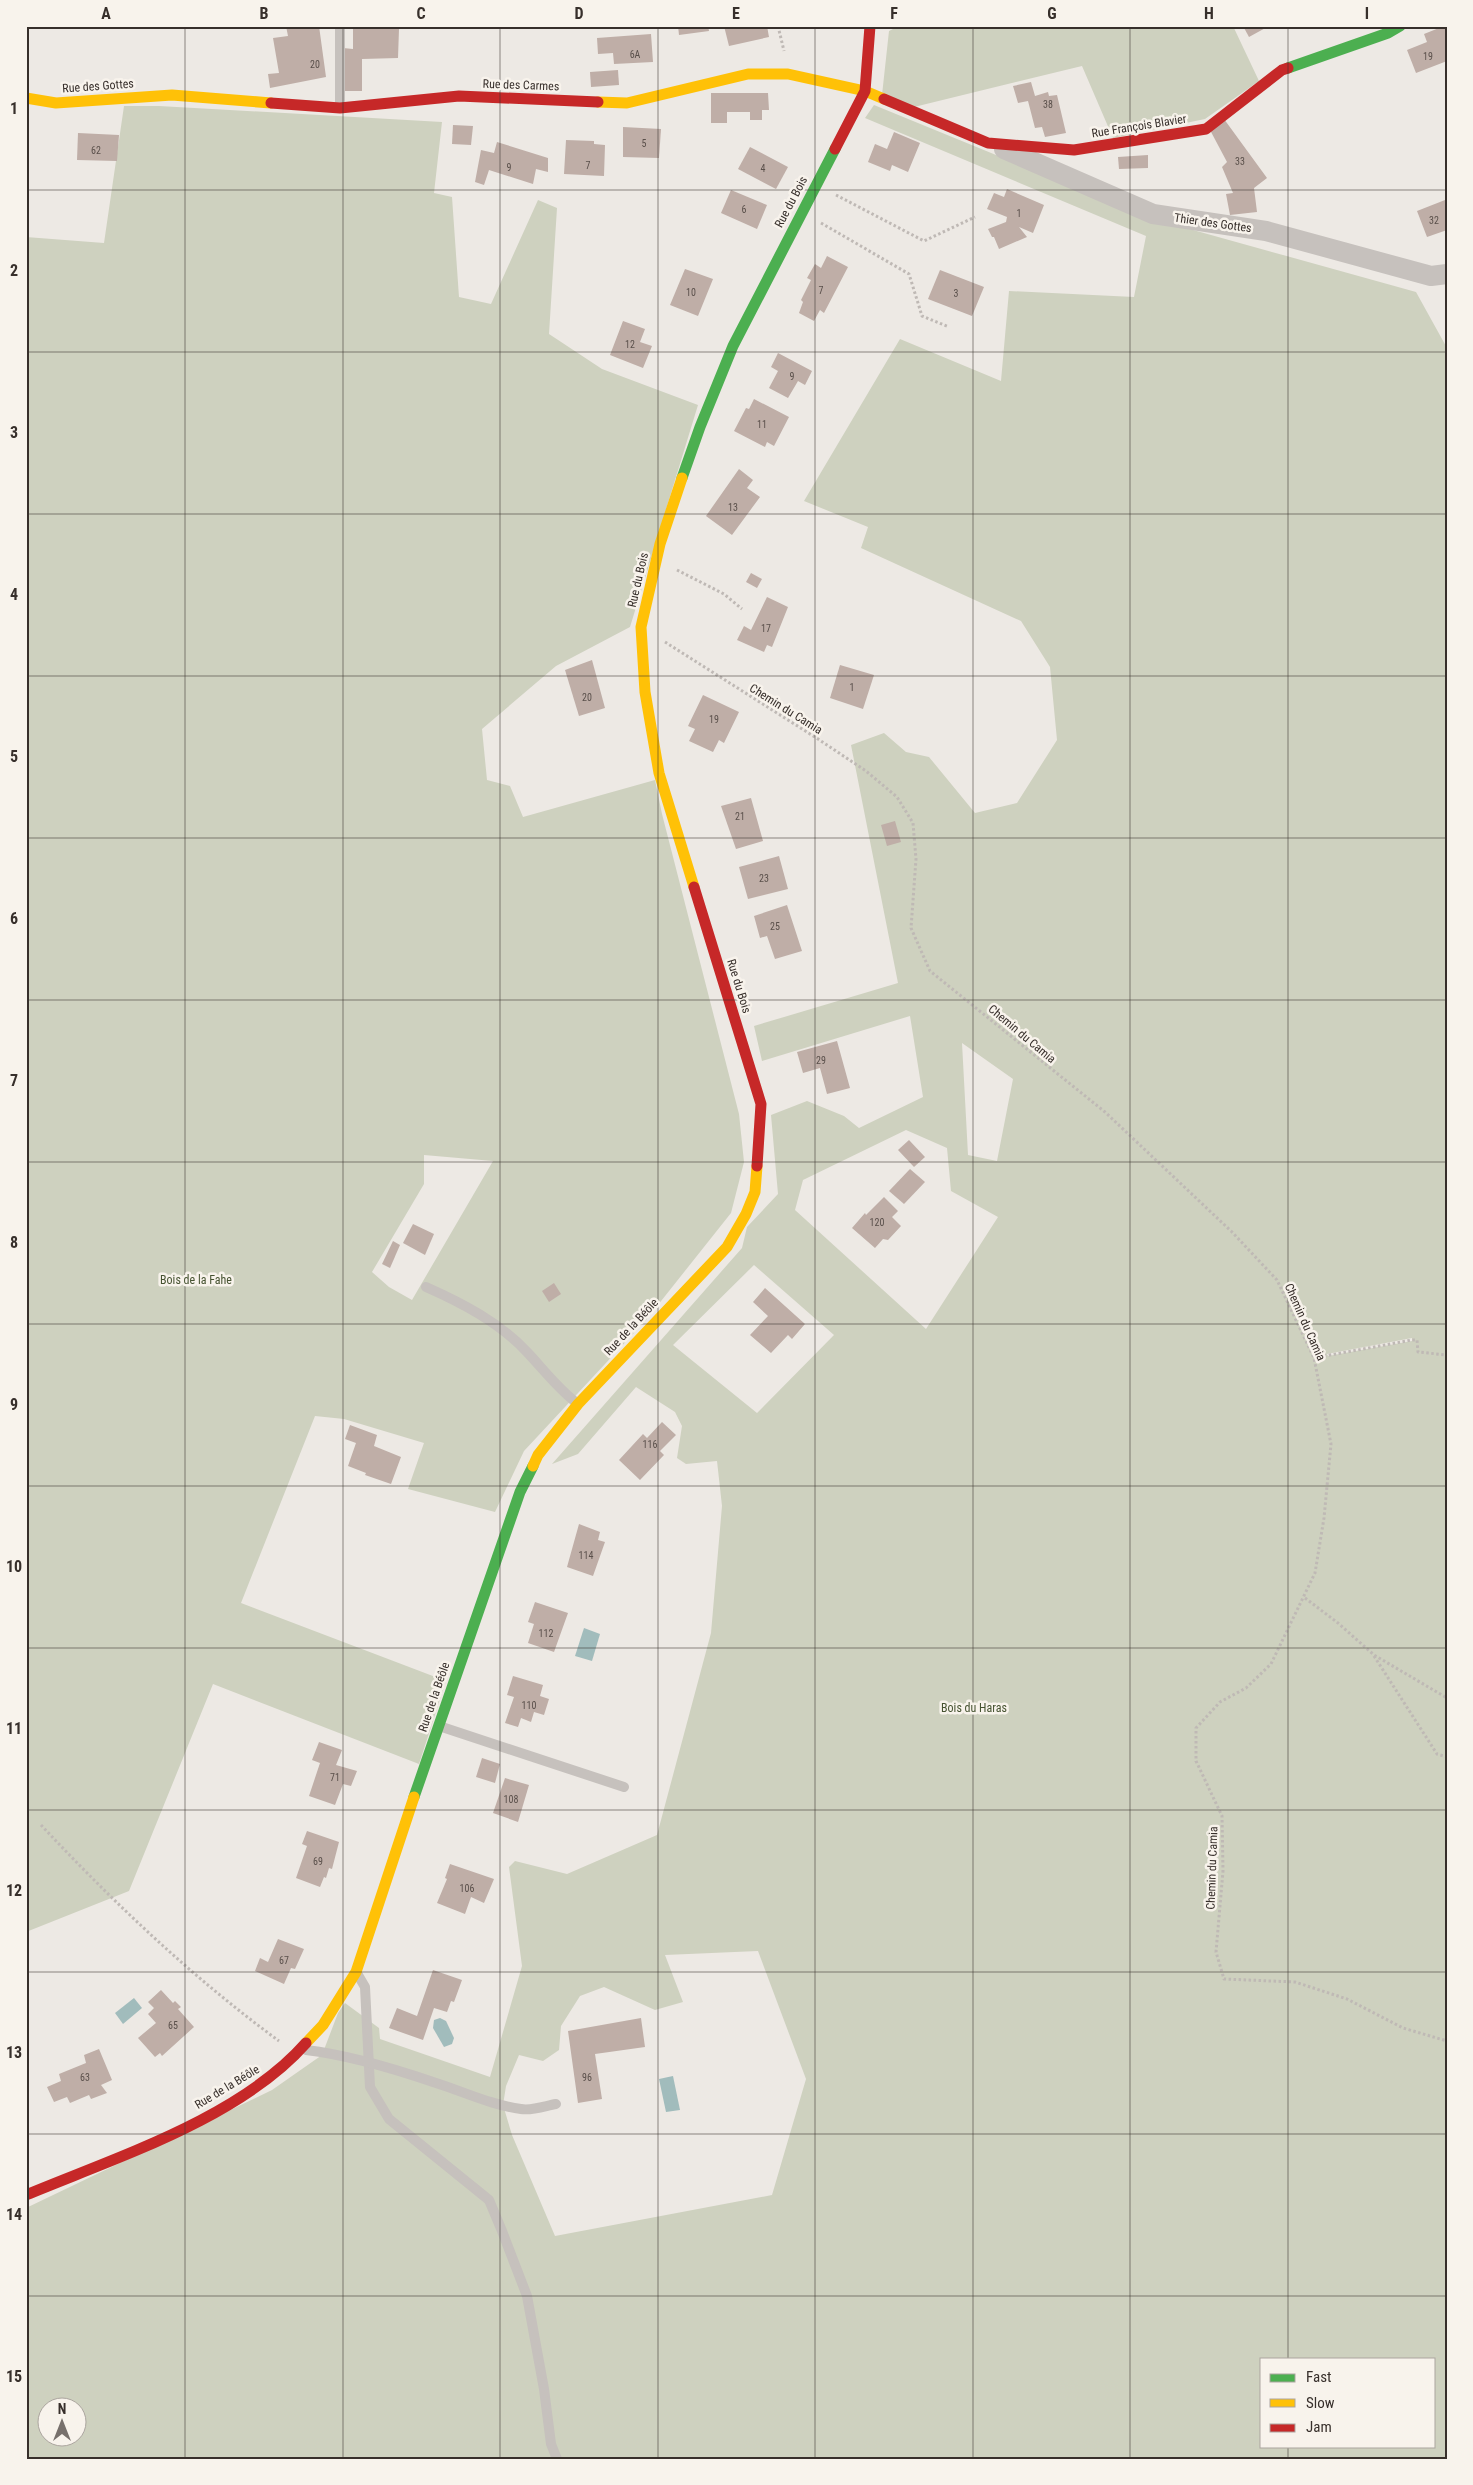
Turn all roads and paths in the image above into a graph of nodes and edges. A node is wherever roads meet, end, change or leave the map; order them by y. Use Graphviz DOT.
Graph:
graph roads {
  1 [pos="340,26"];
  2 [pos="870,26"];
  3 [pos="1400,26"];
  4 [pos="865,90"];
  5 [pos="172,96"];
  6 [pos="26,98"];
  7 [pos="340,108"];
  8 [pos="988,143"];
  9 [pos="816,184"];
  10 [pos="801,212"];
  11 [pos="975,218"];
  12 [pos="1447,274"];
  13 [pos="949,327"];
  14 [pos="656,560"];
  15 [pos="742,609"];
  16 [pos="641,627"];
  17 [pos="761,1104"];
  18 [pos="426,1287"];
  19 [pos="1447,1355"];
  20 [pos="1314,1358"];
  21 [pos="578,1404"];
  22 [pos="1305,1598"];
  23 [pos="1374,1655"];
  24 [pos="1447,1698"];
  25 [pos="438,1726"];
  26 [pos="1447,1758"];
  27 [pos="624,1788"];
  28 [pos="41,1825"];
  29 [pos="356,1972"];
  30 [pos="1447,2041"];
  31 [pos="300,2052"];
  32 [pos="368,2063"];
  33 [pos="556,2104"];
  34 [pos="26,2195"];
  35 [pos="557,2459"];
  1 -- 7 [label="lane"];
  2 -- 4 [label="street"];
  3 -- 8 [label="street, Rue François Blavier"];
  4 -- 7 [label="street, Rue des Carmes"];
  4 -- 8 [label="street, Rue François Blavier"];
  4 -- 9 [label="street, Rue du Bois"];
  5 -- 6 [label="street, Rue des Gottes"];
  5 -- 7 [label="street, Rue des Carmes"];
  8 -- 12 [label="street, Thier des Gottes"];
  9 -- 10 [label="street, Rue du Bois"];
  9 -- 11 [label="path"];
  10 -- 13 [label="path"];
  10 -- 14 [label="street, Rue du Bois"];
  14 -- 15 [label="path"];
  14 -- 16 [label="street, Rue du Bois"];
  16 -- 17 [label="street, Rue du Bois"];
  16 -- 20 [label="path, Chemin du Camia"];
  17 -- 21 [label="street, Rue de la Béôle"];
  18 -- 21 [label="lane"];
  19 -- 20 [label="path"];
  20 -- 22 [label="path, Chemin du Camia"];
  21 -- 25 [label="street, Rue de la Béôle"];
  22 -- 23 [label="path"];
  22 -- 30 [label="path, Chemin du Camia"];
  23 -- 24 [label="path"];
  23 -- 26 [label="path"];
  25 -- 27 [label="lane"];
  25 -- 29 [label="street, Rue de la Béôle"];
  28 -- 31 [label="path"];
  29 -- 31 [label="street, Rue de la Béôle"];
  29 -- 32 [label="lane"];
  31 -- 32 [label="lane"];
  31 -- 34 [label="street, Rue de la Béôle"];
  32 -- 33 [label="lane"];
  32 -- 35 [label="lane"];
}
